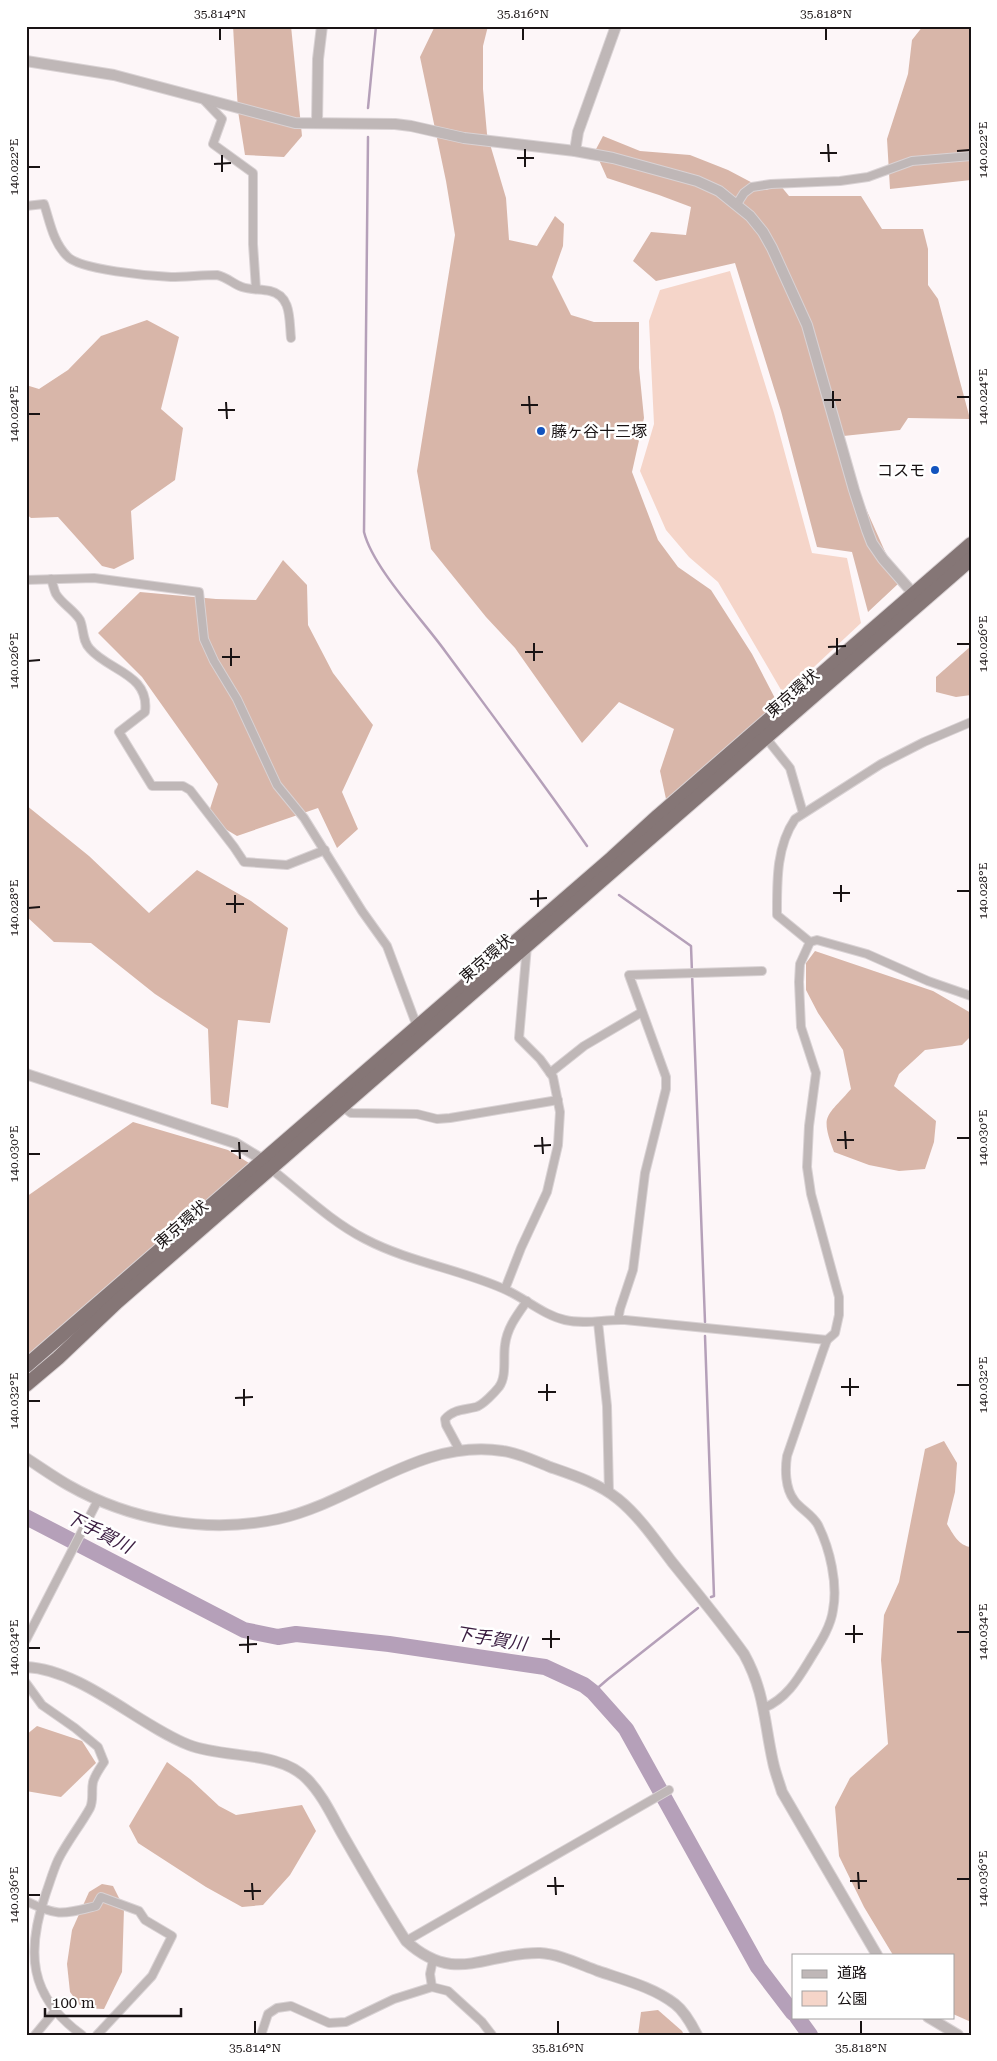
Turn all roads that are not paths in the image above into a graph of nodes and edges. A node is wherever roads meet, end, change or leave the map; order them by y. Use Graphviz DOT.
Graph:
graph roads {
  1 [pos="322,26"];
  2 [pos="616,26"];
  3 [pos="26,61"];
  4 [pos="202,98"];
  5 [pos="317,123"];
  6 [pos="575,151"];
  7 [pos="971,156"];
  8 [pos="737,204"];
  9 [pos="26,206"];
  10 [pos="256,289"];
  11 [pos="290,338"];
  12 [pos="971,544"];
  13 [pos="971,559"];
  14 [pos="51,579"];
  15 [pos="26,580"];
  16 [pos="917,598"];
  17 [pos="971,722"];
  18 [pos="766,738"];
  19 [pos="803,813"];
  20 [pos="325,850"];
  21 [pos="810,942"];
  22 [pos="527,946"];
  23 [pos="762,971"];
  24 [pos="971,996"];
  25 [pos="642,1012"];
  26 [pos="420,1032"];
  27 [pos="550,1073"];
  28 [pos="26,1074"];
  29 [pos="558,1100"];
  30 [pos="343,1107"];
  31 [pos="267,1165"];
  32 [pos="505,1290"];
  33 [pos="527,1301"];
  34 [pos="618,1320"];
  35 [pos="598,1322"];
  36 [pos="827,1340"];
  37 [pos="26,1366"];
  38 [pos="26,1385"];
  39 [pos="459,1449"];
  40 [pos="26,1458"];
  41 [pos="609,1493"];
  42 [pos="98,1500"];
  43 [pos="26,1640"];
  44 [pos="26,1667"];
  45 [pos="26,1683"];
  46 [pos="764,1708"];
  47 [pos="670,1790"];
  48 [pos="26,1902"];
  49 [pos="41,1909"];
  50 [pos="406,1941"];
  51 [pos="876,1954"];
  52 [pos="433,1960"];
  53 [pos="432,1987"];
  54 [pos="54,2012"];
  55 [pos="930,2018"];
  56 [pos="35,2035"];
  57 [pos="82,2035"];
  58 [pos="97,2035"];
  59 [pos="261,2035"];
  60 [pos="492,2035"];
  61 [pos="697,2035"];
  62 [pos="958,2035"];
  1 -- 5 [label="street"];
  2 -- 6 [label="street"];
  3 -- 4 [label="street"];
  4 -- 5 [label="street"];
  4 -- 10 [label="street"];
  5 -- 6 [label="street"];
  6 -- 8 [label="street"];
  7 -- 8 [label="street"];
  8 -- 16 [label="street"];
  9 -- 10 [label="street"];
  10 -- 11 [label="street"];
  12 -- 16 [label="highway, 東京環状"];
  13 -- 16 [label="highway, 東京環状"];
  14 -- 15 [label="street"];
  14 -- 20 [label="street"];
  14 -- 20 [label="street"];
  16 -- 18 [label="highway, 東京環状"];
  16 -- 26 [label="highway, 東京環状"];
  17 -- 19 [label="street"];
  18 -- 19 [label="street"];
  18 -- 22 [label="highway, 東京環状"];
  19 -- 21 [label="street"];
  20 -- 26 [label="street"];
  21 -- 24 [label="street"];
  21 -- 36 [label="street"];
  22 -- 26 [label="highway, 東京環状"];
  22 -- 27 [label="street"];
  23 -- 25 [label="street"];
  25 -- 27 [label="street"];
  25 -- 34 [label="street"];
  26 -- 30 [label="highway, 東京環状"];
  26 -- 31 [label="highway, 東京環状"];
  27 -- 29 [label="street"];
  28 -- 31 [label="street"];
  29 -- 30 [label="street"];
  29 -- 32 [label="street"];
  30 -- 31 [label="highway, 東京環状"];
  31 -- 32 [label="street"];
  31 -- 37 [label="highway, 東京環状"];
  31 -- 38 [label="highway, 東京環状"];
  32 -- 33 [label="street"];
  33 -- 35 [label="street"];
  33 -- 39 [label="street"];
  34 -- 35 [label="street"];
  34 -- 36 [label="street"];
  35 -- 41 [label="street"];
  36 -- 46 [label="street"];
  39 -- 41 [label="street"];
  39 -- 42 [label="street"];
  40 -- 42 [label="street"];
  41 -- 46 [label="street"];
  42 -- 43 [label="street"];
  44 -- 50 [label="street"];
  45 -- 49 [label="street"];
  46 -- 51 [label="street"];
  47 -- 50 [label="street"];
  48 -- 49 [label="street"];
  49 -- 54 [label="street"];
  49 -- 58 [label="street"];
  50 -- 52 [label="street"];
  52 -- 53 [label="street"];
  52 -- 61 [label="street"];
  53 -- 59 [label="street"];
  53 -- 60 [label="street"];
  54 -- 56 [label="street"];
  54 -- 57 [label="street"];
  55 -- 62 [label="street"];
}
